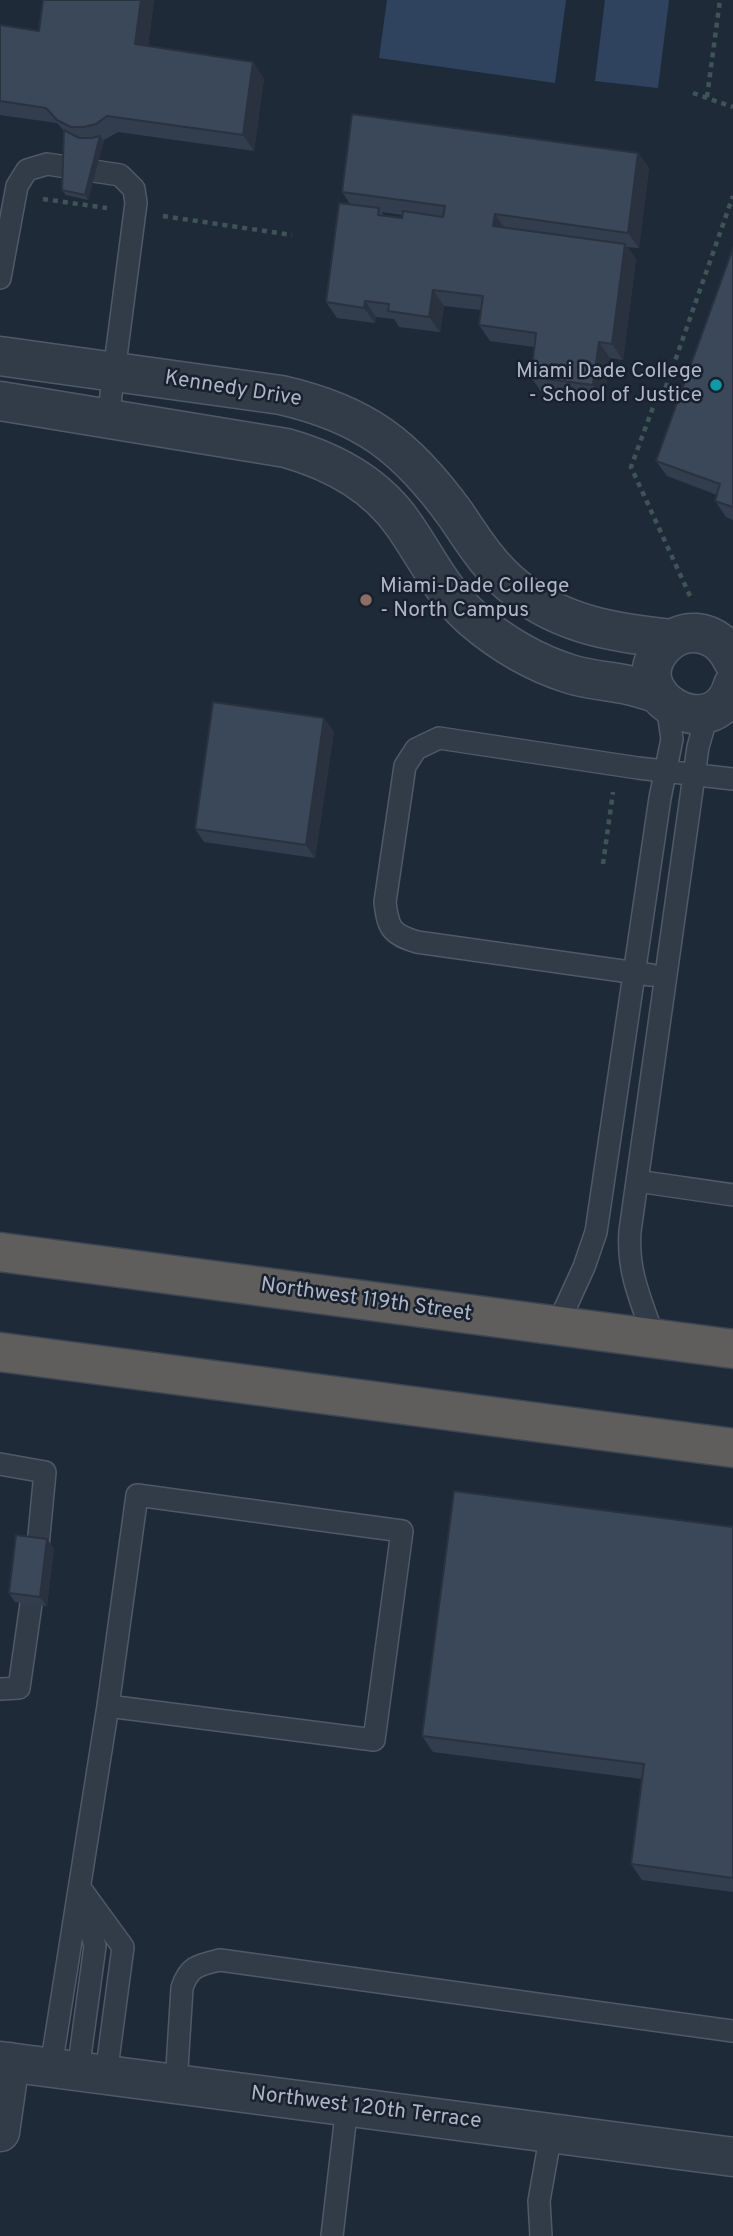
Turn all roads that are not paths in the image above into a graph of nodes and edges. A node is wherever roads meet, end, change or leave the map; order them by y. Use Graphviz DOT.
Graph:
graph roads {
  1 [pos="0,278"];
  2 [pos="0,355"];
  3 [pos="114,372"];
  4 [pos="0,401"];
  5 [pos="107,418"];
  6 [pos="672,639"];
  7 [pos="727,675"];
  8 [pos="663,700"];
  9 [pos="665,771"];
  10 [pos="695,774"];
  11 [pos="733,779"];
  12 [pos="642,974"];
  13 [pos="637,1181"];
  14 [pos="733,1195"];
  15 [pos="0,1252"];
  16 [pos="557,1326"];
  17 [pos="654,1338"];
  18 [pos="733,1349"];
  19 [pos="0,1352"];
  20 [pos="733,1448"];
  21 [pos="0,1464"];
  22 [pos="38,1546"];
  23 [pos="31,1604"];
  24 [pos="0,1689"];
  25 [pos="108,1706"];
  26 [pos="80,1888"];
  27 [pos="733,2031"];
  28 [pos="5,2061"];
  29 [pos="79,2071"];
  30 [pos="176,2084"];
  31 [pos="347,2106"];
  32 [pos="0,2132"];
  33 [pos="551,2133"];
  34 [pos="733,2157"];
  35 [pos="332,2236"];
  36 [pos="541,2236"];
  1 -- 3 [label="lane"];
  2 -- 3 [label="street, Kennedy Drive"];
  3 -- 5 [label="lane"];
  3 -- 6 [label="street, Kennedy Drive"];
  4 -- 5 [label="street"];
  5 -- 8 [label="street"];
  6 -- 7 [label="street, Kennedy Drive"];
  6 -- 8 [label="street"];
  7 -- 8 [label="street"];
  7 -- 10 [label="lane"];
  8 -- 9 [label="lane"];
  9 -- 10 [label="lane"];
  9 -- 12 [label="lane"];
  9 -- 12 [label="lane"];
  10 -- 11 [label="lane"];
  10 -- 13 [label="lane"];
  12 -- 16 [label="lane"];
  13 -- 14 [label="lane"];
  13 -- 17 [label="lane"];
  15 -- 16 [label="highway, Northwest 119th Street"];
  16 -- 17 [label="highway, Northwest 119th Street"];
  17 -- 18 [label="highway, Northwest 119th Street"];
  19 -- 20 [label="highway"];
  21 -- 22 [label="lane"];
  23 -- 24 [label="lane"];
  25 -- 25 [label="lane"];
  25 -- 26 [label="lane"];
  26 -- 29 [label="lane"];
  26 -- 29 [label="lane"];
  27 -- 30 [label="lane"];
  28 -- 29 [label="street, Northwest 120th Terrace"];
  28 -- 32 [label="street"];
  29 -- 30 [label="street, Northwest 120th Terrace"];
  30 -- 31 [label="street, Northwest 120th Terrace"];
  31 -- 33 [label="street, Northwest 120th Terrace"];
  31 -- 35 [label="lane"];
  33 -- 34 [label="street, Northwest 120th Terrace"];
  33 -- 36 [label="lane"];
}
